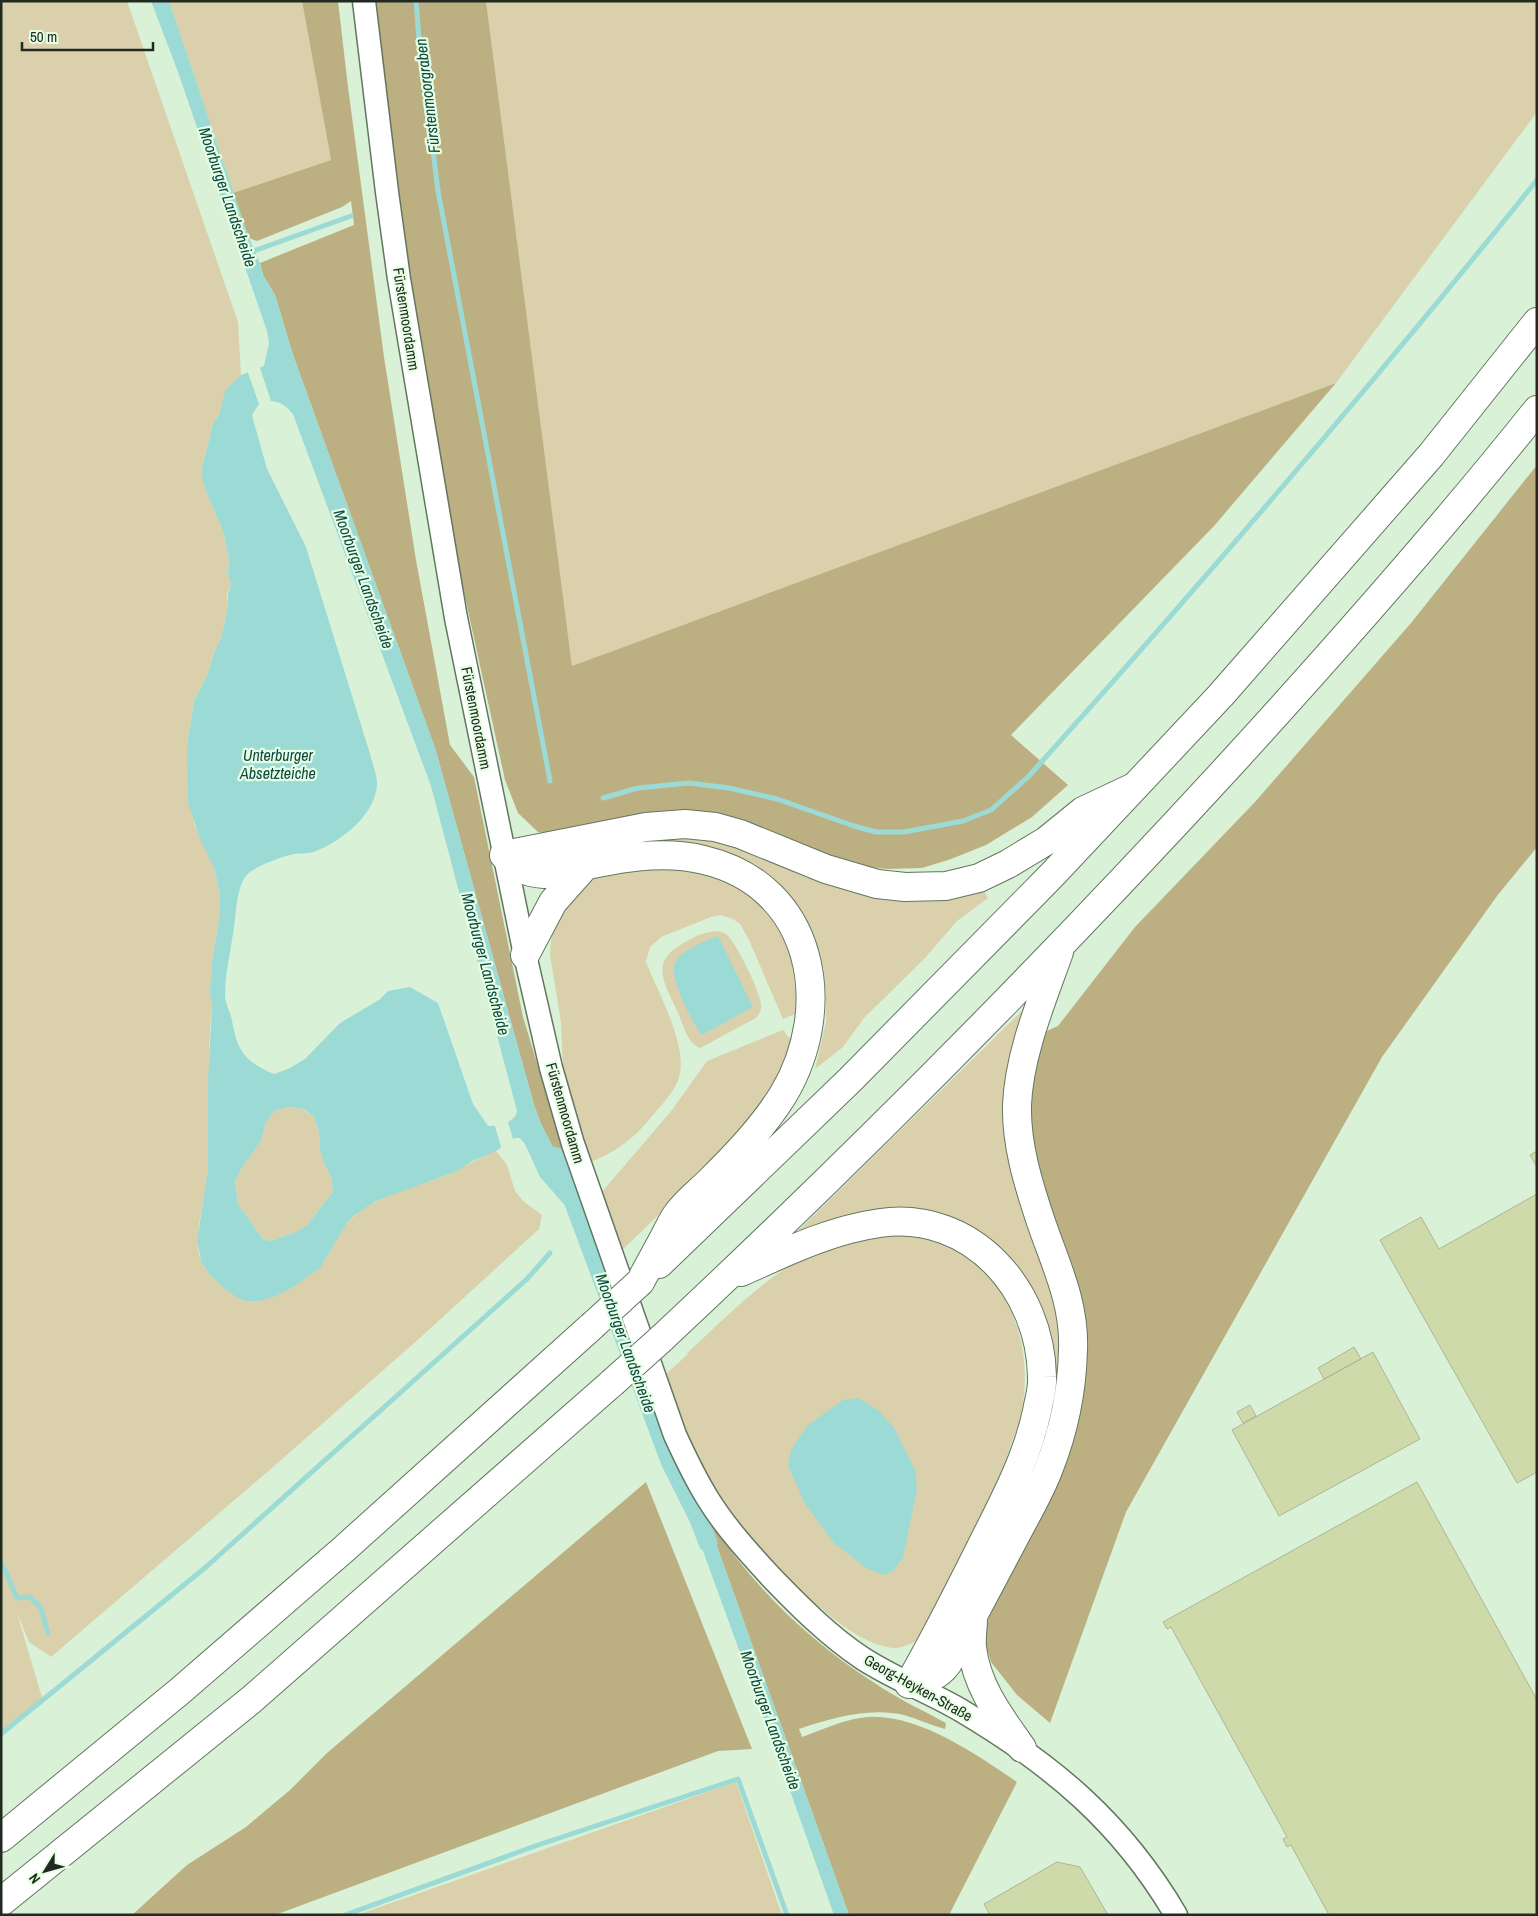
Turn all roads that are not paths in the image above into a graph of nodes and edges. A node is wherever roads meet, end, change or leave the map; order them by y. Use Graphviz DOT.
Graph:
graph roads {
  1 [pos="364,1"];
  2 [pos="1537,322"];
  3 [pos="1537,410"];
  4 [pos="1134,787"];
  5 [pos="504,854"];
  6 [pos="585,866"];
  7 [pos="1060,947"];
  8 [pos="526,955"];
  9 [pos="723,1280"];
  10 [pos="640,1282"];
  11 [pos="668,1416"];
  12 [pos="974,1616"];
  13 [pos="909,1684"];
  14 [pos="1022,1748"];
  15 [pos="1,1838"];
  16 [pos="1,1902"];
  17 [pos="1176,1915"];
  1 -- 5 [label="main road, Fürstenmoordamm"];
  2 -- 4 [label="highway"];
  3 -- 7 [label="highway"];
  4 -- 5 [label="highway"];
  4 -- 10 [label="highway"];
  5 -- 6 [label="highway"];
  5 -- 8 [label="main road, Fürstenmoordamm"];
  6 -- 8 [label="highway"];
  6 -- 10 [label="highway"];
  7 -- 9 [label="highway"];
  7 -- 12 [label="highway"];
  8 -- 11 [label="main road, Fürstenmoordamm"];
  9 -- 13 [label="highway"];
  9 -- 16 [label="highway, bridge"];
  10 -- 15 [label="highway, bridge"];
  11 -- 13 [label="main road, Georg-Heyken-Straße"];
  12 -- 13 [label="highway"];
  12 -- 14 [label="highway"];
  13 -- 14 [label="main road, Georg-Heyken-Straße"];
  14 -- 17 [label="main road, Georg-Heyken-Straße"];
}
